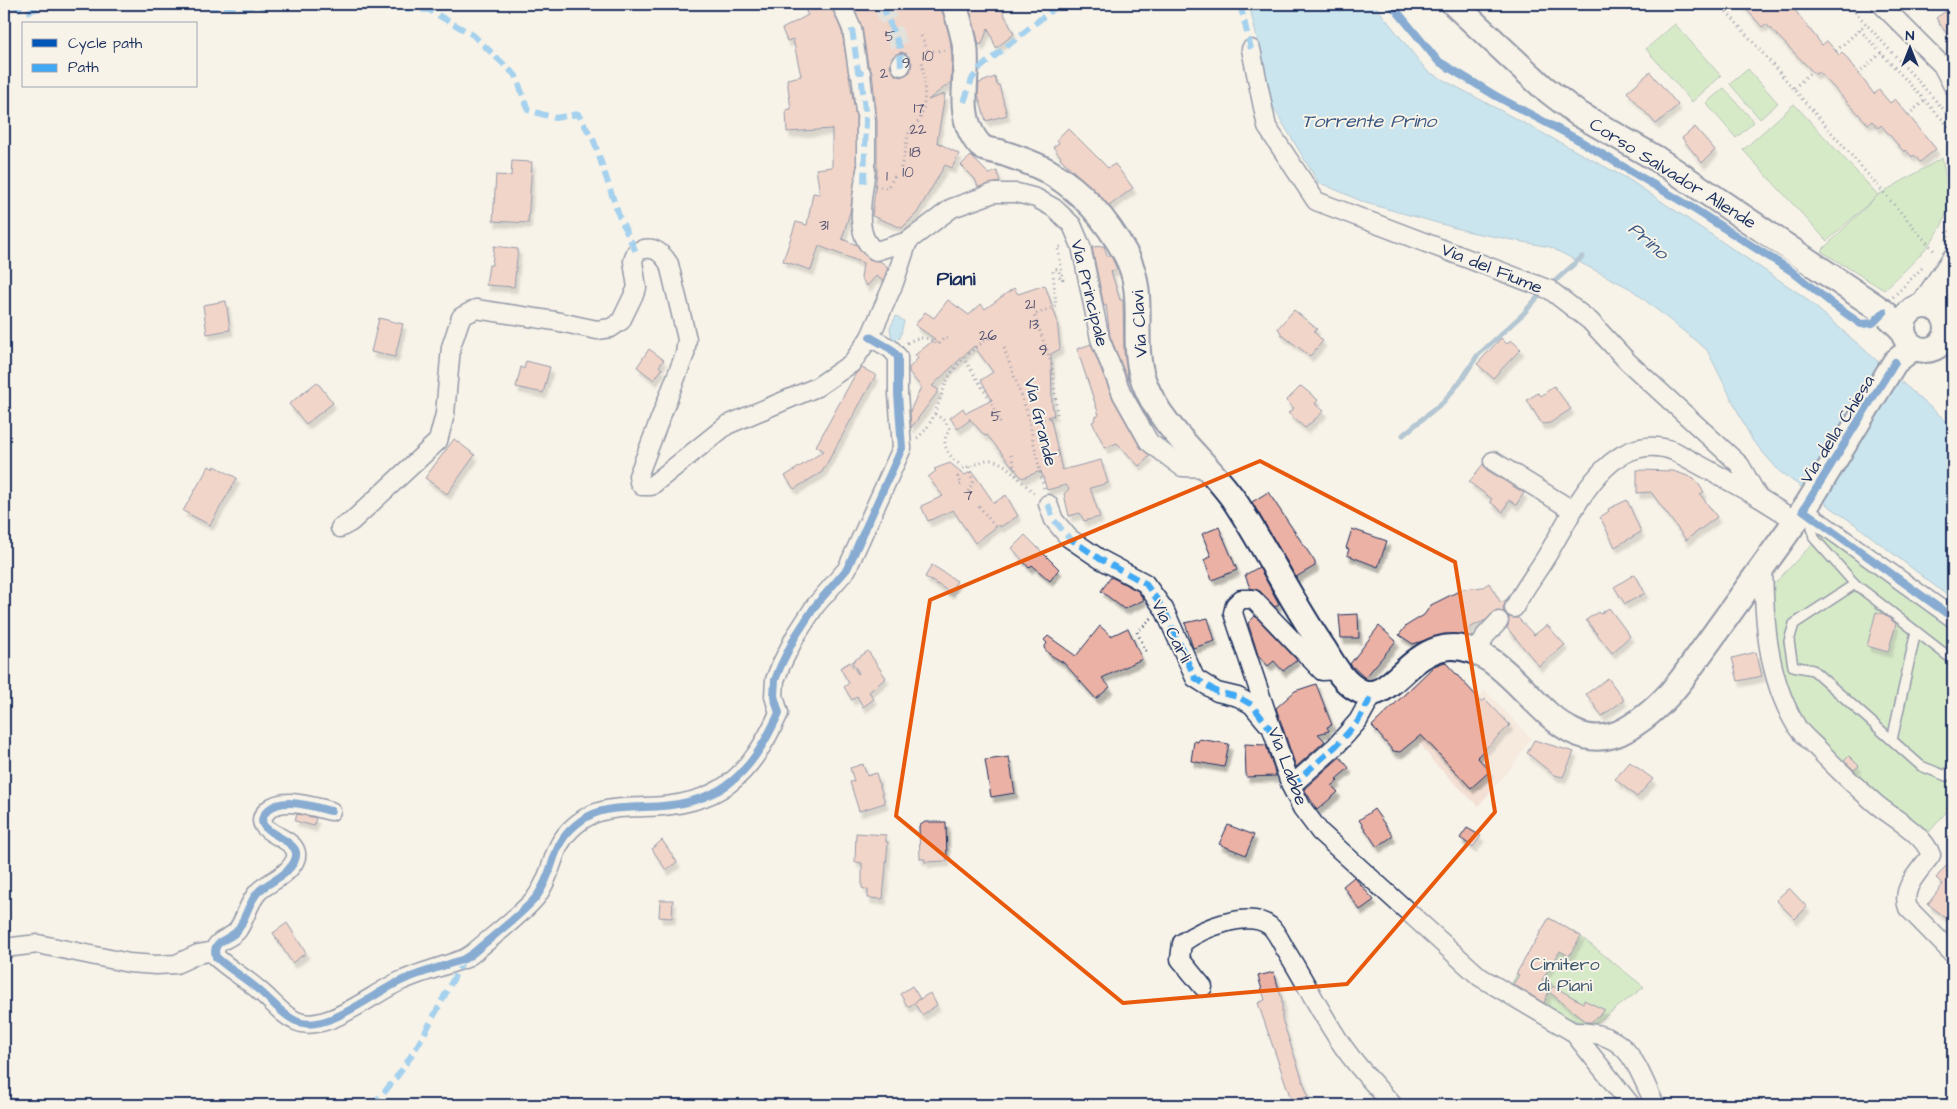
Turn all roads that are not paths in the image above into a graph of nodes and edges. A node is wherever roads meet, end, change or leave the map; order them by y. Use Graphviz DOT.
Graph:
graph roads {
  1 [pos="841,4"];
  2 [pos="954,4"];
  3 [pos="1454,4"];
  4 [pos="1881,4"];
  5 [pos="1251,49"];
  6 [pos="1953,86"];
  7 [pos="908,241"];
  8 [pos="1949,264"];
  9 [pos="1948,328"];
  10 [pos="1912,330"];
  11 [pos="870,337"];
  12 [pos="1953,358"];
  13 [pos="1493,462"];
  14 [pos="1207,468"];
  15 [pos="1758,497"];
  16 [pos="1048,504"];
  17 [pos="1572,510"];
  18 [pos="1804,513"];
  19 [pos="340,528"];
  20 [pos="1763,565"];
  21 [pos="1855,584"];
  22 [pos="1514,608"];
  23 [pos="1953,618"];
  24 [pos="1499,621"];
  25 [pos="1916,631"];
  26 [pos="1478,653"];
  27 [pos="1953,660"];
  28 [pos="1338,670"];
  29 [pos="1373,694"];
  30 [pos="1275,735"];
  31 [pos="1892,740"];
  32 [pos="1953,766"];
  33 [pos="1292,786"];
  34 [pos="331,811"];
  35 [pos="4,948"];
  36 [pos="214,951"];
  37 [pos="1953,954"];
  38 [pos="1203,987"];
  39 [pos="1573,1032"];
  40 [pos="1393,1105"];
  41 [pos="1631,1105"];
  42 [pos="1655,1105"];
  1 -- 7 [label="street, Via Principale"];
  2 -- 14 [label="main road, Via Clavi"];
  3 -- 10 [label="main road, Corso Salvador Allende"];
  4 -- 6 [label="street"];
  5 -- 15 [label="street, Via del Fiume"];
  7 -- 11 [label="street"];
  7 -- 14 [label="street, Via Principale"];
  8 -- 9 [label="street"];
  8 -- 10 [label="street"];
  9 -- 10 [label="main road"];
  9 -- 10 [label="main road"];
  10 -- 12 [label="main road"];
  10 -- 18 [label="main road, Via della Chiesa"];
  11 -- 19 [label="street"];
  11 -- 36 [label="street"];
  13 -- 17 [label="street"];
  14 -- 28 [label="main road, Via Clavi"];
  15 -- 17 [label="street, Via del Fiume"];
  15 -- 18 [label="street, Via del Fiume"];
  16 -- 30 [label="street, Via Carli"];
  17 -- 22 [label="street, Via del Fiume"];
  18 -- 20 [label="main road, Via della Chiesa"];
  18 -- 21 [label="lane"];
  18 -- 23 [label="street, Via del Fiume"];
  20 -- 26 [label="main road, Via della Chiesa"];
  20 -- 37 [label="street"];
  21 -- 25 [label="lane"];
  21 -- 31 [label="lane"];
  24 -- 26 [label="street"];
  25 -- 27 [label="lane"];
  25 -- 31 [label="lane"];
  26 -- 29 [label="main road"];
  28 -- 29 [label="main road, Via Clavi"];
  28 -- 30 [label="street, Via Labbe"];
  29 -- 33 [label="street"];
  30 -- 33 [label="street, Via Labbe"];
  31 -- 32 [label="lane"];
  33 -- 39 [label="street, Via Labbe"];
  34 -- 36 [label="street"];
  35 -- 36 [label="street"];
  38 -- 40 [label="street"];
  39 -- 41 [label="street, Via Labbe"];
  39 -- 42 [label="street, Via Labbe"];
}
